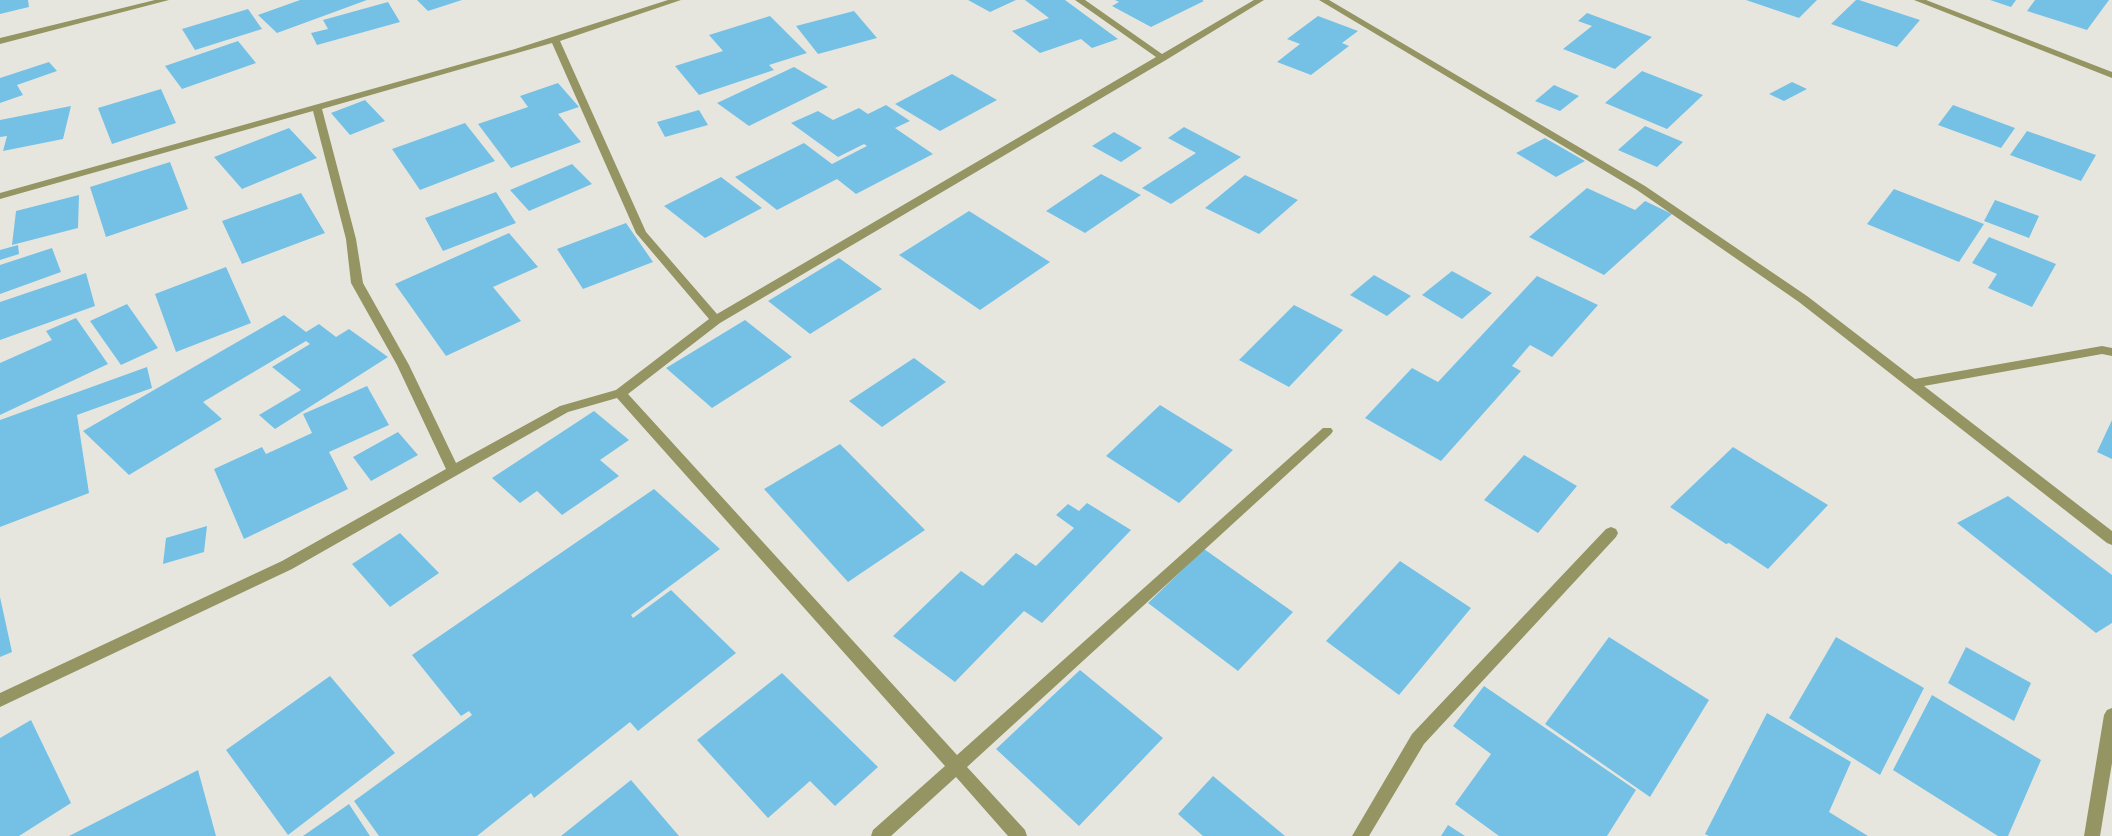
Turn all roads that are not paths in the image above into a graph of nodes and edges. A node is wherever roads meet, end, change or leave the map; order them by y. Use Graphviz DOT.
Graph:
graph roads {
  1 [pos="166,0"];
  2 [pos="677,0"];
  3 [pos="1079,0"];
  4 [pos="1260,0"];
  5 [pos="1323,0"];
  6 [pos="1918,0"];
  7 [pos="555,40"];
  8 [pos="0,41"];
  9 [pos="1164,58"];
  10 [pos="2112,76"];
  11 [pos="316,106"];
  12 [pos="0,196"];
  13 [pos="716,320"];
  14 [pos="2112,352"];
  15 [pos="1912,384"];
  16 [pos="620,393"];
  17 [pos="1327,431"];
  18 [pos="453,470"];
  19 [pos="1611,533"];
  20 [pos="2112,539"];
  21 [pos="0,700"];
  22 [pos="2112,715"];
  23 [pos="956,766"];
  24 [pos="878,836"];
  25 [pos="1019,836"];
  26 [pos="1360,836"];
  27 [pos="2092,836"];
  1 -- 8 [label="street"];
  2 -- 7 [label="street"];
  3 -- 9 [label="street"];
  4 -- 9 [label="street"];
  5 -- 15 [label="street"];
  6 -- 10 [label="street"];
  7 -- 11 [label="street"];
  7 -- 13 [label="street"];
  9 -- 13 [label="street"];
  11 -- 12 [label="street"];
  11 -- 18 [label="street"];
  13 -- 16 [label="street"];
  14 -- 15 [label="street"];
  15 -- 20 [label="street"];
  16 -- 18 [label="street"];
  16 -- 23 [label="street"];
  17 -- 23 [label="street"];
  18 -- 21 [label="street"];
  19 -- 26 [label="street"];
  22 -- 27 [label="street"];
  23 -- 24 [label="street"];
  23 -- 25 [label="street"];
}
